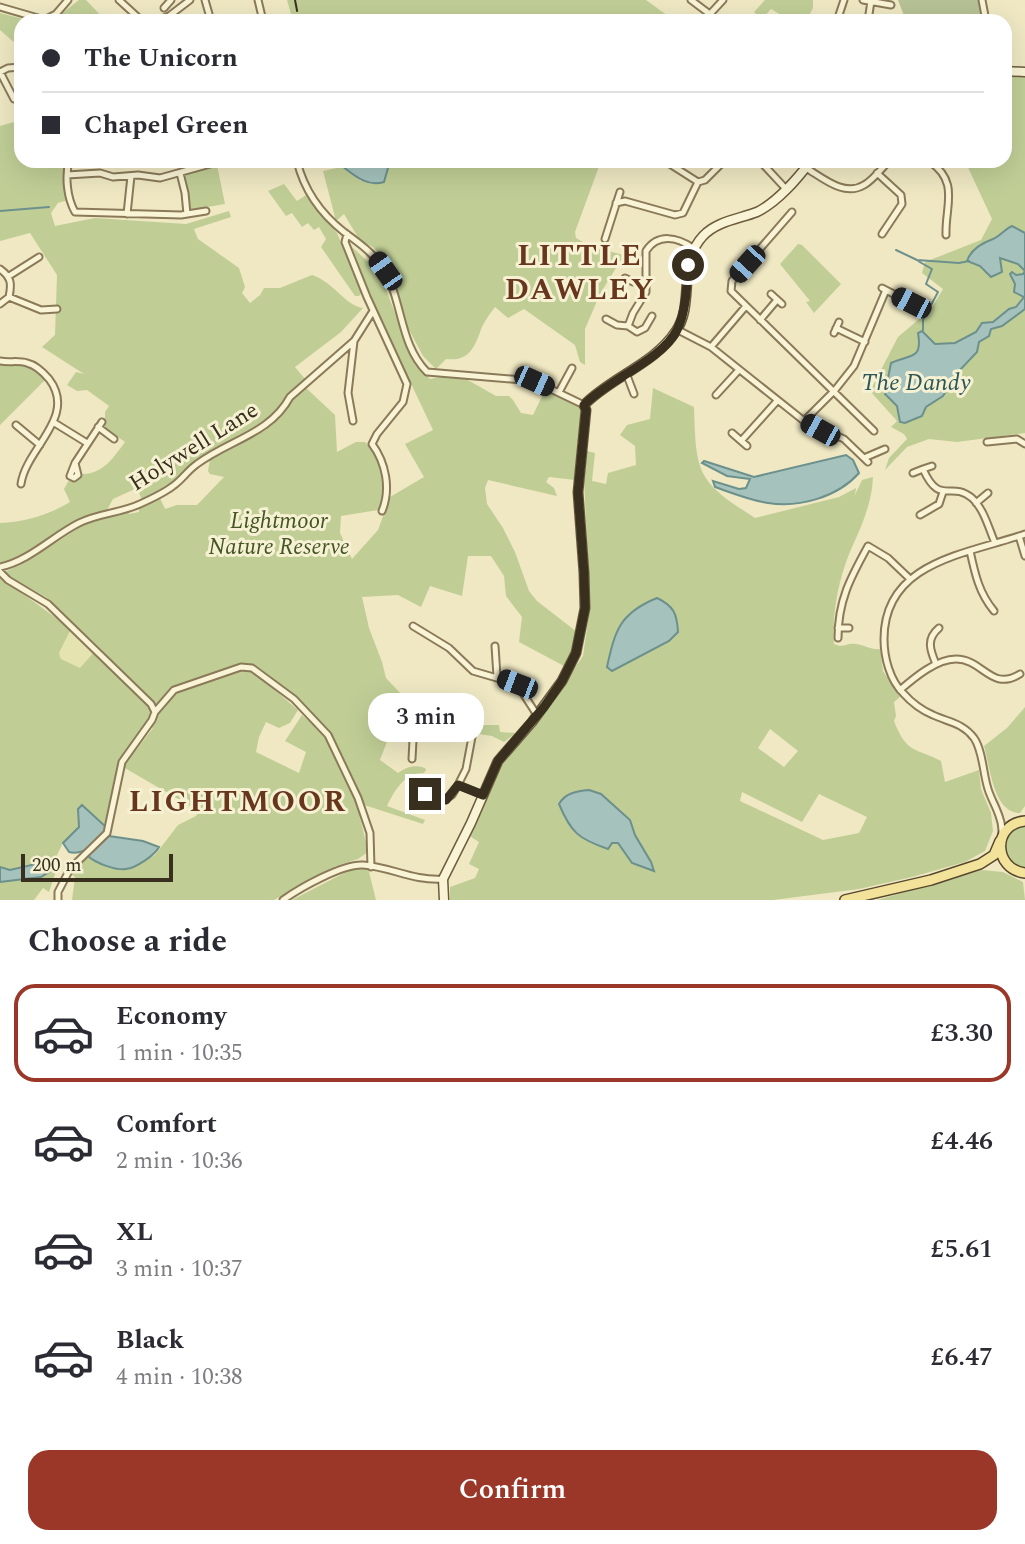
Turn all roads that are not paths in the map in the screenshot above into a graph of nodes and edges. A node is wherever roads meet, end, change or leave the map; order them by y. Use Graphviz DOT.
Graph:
graph roads {
  1 [pos="4,0"];
  2 [pos="68,0"];
  3 [pos="119,0"];
  4 [pos="172,0"];
  5 [pos="190,0"];
  6 [pos="691,0"];
  7 [pos="723,0"];
  8 [pos="863,0"];
  9 [pos="871,1"];
  10 [pos="891,5"];
  11 [pos="180,7"];
  12 [pos="1,8"];
  13 [pos="164,8"];
  14 [pos="23,14"];
  15 [pos="56,14"];
  16 [pos="132,14"];
  17 [pos="171,14"];
  18 [pos="710,14"];
  19 [pos="0,72"];
  20 [pos="14,99"];
  21 [pos="68,168"];
  22 [pos="190,168"];
  23 [pos="300,168"];
  24 [pos="676,168"];
  25 [pos="717,168"];
  26 [pos="766,168"];
  27 [pos="806,168"];
  28 [pos="813,168"];
  29 [pos="882,168"];
  30 [pos="940,168"];
  31 [pos="180,173"];
  32 [pos="877,173"];
  33 [pos="67,175"];
  34 [pos="131,176"];
  35 [pos="698,182"];
  36 [pos="786,189"];
  37 [pos="620,192"];
  38 [pos="616,203"];
  39 [pos="206,211"];
  40 [pos="792,212"];
  41 [pos="127,214"];
  42 [pos="187,214"];
  43 [pos="894,233"];
  44 [pos="347,234"];
  45 [pos="946,235"];
  46 [pos="605,239"];
  47 [pos="693,248"];
  48 [pos="39,257"];
  49 [pos="0,269"];
  50 [pos="9,276"];
  51 [pos="625,278"];
  52 [pos="647,281"];
  53 [pos="771,294"];
  54 [pos="9,297"];
  55 [pos="911,303"];
  56 [pos="0,304"];
  57 [pos="746,306"];
  58 [pos="57,309"];
  59 [pos="373,311"];
  60 [pos="652,316"];
  61 [pos="606,319"];
  62 [pos="760,320"];
  63 [pos="628,326"];
  64 [pos="837,328"];
  65 [pos="678,330"];
  66 [pos="354,341"];
  67 [pos="865,342"];
  68 [pos="711,347"];
  69 [pos="0,360"];
  70 [pos="572,368"];
  71 [pos="738,371"];
  72 [pos="626,373"];
  73 [pos="715,384"];
  74 [pos="721,389"];
  75 [pos="835,390"];
  76 [pos="559,392"];
  77 [pos="634,394"];
  78 [pos="716,395"];
  79 [pos="777,401"];
  80 [pos="584,405"];
  81 [pos="804,421"];
  82 [pos="53,422"];
  83 [pos="353,422"];
  84 [pos="16,425"];
  85 [pos="874,431"];
  86 [pos="732,433"];
  87 [pos="114,439"];
  88 [pos="741,440"];
  89 [pos="987,442"];
  90 [pos="87,443"];
  91 [pos="1025,444"];
  92 [pos="40,445"];
  93 [pos="747,446"];
  94 [pos="885,449"];
  95 [pos="75,464"];
  96 [pos="932,466"];
  97 [pos="923,469"];
  98 [pos="913,473"];
  99 [pos="14,477"];
  100 [pos="943,492"];
  101 [pos="988,493"];
  102 [pos="976,502"];
  103 [pos="382,511"];
  104 [pos="923,512"];
  105 [pos="1022,535"];
  106 [pos="869,537"];
  107 [pos="995,544"];
  108 [pos="868,546"];
  109 [pos="970,551"];
  110 [pos="1025,556"];
  111 [pos="0,567"];
  112 [pos="0,572"];
  113 [pos="910,579"];
  114 [pos="994,611"];
  115 [pos="413,626"];
  116 [pos="838,628"];
  117 [pos="849,628"];
  118 [pos="939,628"];
  119 [pos="838,638"];
  120 [pos="495,646"];
  121 [pos="936,664"];
  122 [pos="1020,674"];
  123 [pos="497,676"];
  124 [pos="900,690"];
  125 [pos="155,712"];
  126 [pos="538,715"];
  127 [pos="402,750"];
  128 [pos="411,750"];
  129 [pos="412,759"];
  130 [pos="458,785"];
  131 [pos="425,786"];
  132 [pos="425,794"];
  133 [pos="483,795"];
  134 [pos="415,796"];
  135 [pos="996,808"];
  136 [pos="1022,820"];
  137 [pos="1001,839"];
  138 [pos="980,864"];
  139 [pos="370,867"];
  140 [pos="1020,873"];
  141 [pos="443,879"];
  142 [pos="58,900"];
  143 [pos="283,900"];
  144 [pos="444,900"];
  145 [pos="845,900"];
  1 -- 12 [label="street"];
  2 -- 15 [label="street"];
  3 -- 16 [label="street"];
  4 -- 11 [label="street"];
  4 -- 13 [label="street"];
  5 -- 11 [label="street"];
  6 -- 18 [label="street"];
  7 -- 18 [label="street"];
  8 -- 9 [label="street"];
  9 -- 10 [label="street"];
  11 -- 17 [label="street"];
  12 -- 14 [label="street"];
  19 -- 20 [label="street"];
  21 -- 33 [label="street"];
  22 -- 31 [label="street"];
  23 -- 44 [label="street"];
  24 -- 35 [label="street"];
  25 -- 35 [label="street"];
  26 -- 36 [label="street"];
  27 -- 36 [label="street"];
  28 -- 32 [label="street"];
  29 -- 32 [label="street"];
  30 -- 45 [label="street"];
  31 -- 34 [label="street"];
  31 -- 42 [label="street"];
  32 -- 43 [label="street"];
  33 -- 34 [label="street"];
  33 -- 41 [label="street"];
  34 -- 41 [label="street"];
  35 -- 38 [label="street"];
  36 -- 47 [label="street"];
  37 -- 38 [label="street"];
  38 -- 46 [label="street"];
  39 -- 42 [label="street"];
  40 -- 57 [label="street"];
  41 -- 42 [label="street"];
  44 -- 59 [label="street"];
  44 -- 76 [label="street"];
  47 -- 52 [label="street"];
  47 -- 65 [label="street"];
  48 -- 50 [label="street"];
  49 -- 50 [label="street"];
  50 -- 54 [label="street"];
  51 -- 52 [label="street"];
  52 -- 63 [label="street"];
  53 -- 62 [label="street"];
  54 -- 56 [label="street"];
  54 -- 58 [label="street"];
  55 -- 67 [label="street"];
  57 -- 62 [label="street"];
  57 -- 68 [label="street"];
  59 -- 66 [label="street, Holywell Lane"];
  59 -- 103 [label="street"];
  60 -- 63 [label="street"];
  61 -- 63 [label="street"];
  62 -- 75 [label="street"];
  64 -- 67 [label="street"];
  65 -- 68 [label="street"];
  65 -- 72 [label="street"];
  66 -- 83 [label="street"];
  66 -- 111 [label="street, Holywell Lane"];
  67 -- 75 [label="street"];
  68 -- 71 [label="street"];
  69 -- 82 [label="street"];
  70 -- 76 [label="street"];
  71 -- 74 [label="street"];
  71 -- 79 [label="street"];
  72 -- 77 [label="street"];
  72 -- 80 [label="street"];
  73 -- 74 [label="street"];
  74 -- 78 [label="street"];
  75 -- 81 [label="street"];
  75 -- 85 [label="street"];
  76 -- 80 [label="street"];
  79 -- 81 [label="street"];
  79 -- 88 [label="street"];
  80 -- 126 [label="street"];
  81 -- 94 [label="street"];
  82 -- 90 [label="street"];
  82 -- 92 [label="street"];
  84 -- 92 [label="street"];
  86 -- 88 [label="street"];
  87 -- 90 [label="street"];
  88 -- 93 [label="street"];
  89 -- 91 [label="street"];
  90 -- 95 [label="street"];
  92 -- 99 [label="street"];
  96 -- 97 [label="street"];
  97 -- 98 [label="street"];
  97 -- 100 [label="street"];
  100 -- 102 [label="street"];
  100 -- 104 [label="street"];
  101 -- 102 [label="street"];
  102 -- 107 [label="street"];
  105 -- 107 [label="street"];
  105 -- 110 [label="street"];
  106 -- 108 [label="street"];
  107 -- 109 [label="street"];
  108 -- 113 [label="street"];
  108 -- 116 [label="street"];
  109 -- 113 [label="street"];
  109 -- 114 [label="street"];
  112 -- 125 [label="street"];
  113 -- 124 [label="street"];
  115 -- 123 [label="street"];
  116 -- 117 [label="street"];
  116 -- 119 [label="street"];
  118 -- 121 [label="street"];
  120 -- 123 [label="street"];
  121 -- 122 [label="street"];
  121 -- 124 [label="street"];
  123 -- 126 [label="street"];
  124 -- 135 [label="street"];
  125 -- 139 [label="street"];
  125 -- 142 [label="street"];
  126 -- 133 [label="street"];
  127 -- 128 [label="street"];
  128 -- 129 [label="street"];
  128 -- 130 [label="street"];
  130 -- 132 [label="street"];
  130 -- 133 [label="street"];
  131 -- 132 [label="street"];
  132 -- 134 [label="street"];
  133 -- 141 [label="street"];
  135 -- 136 [label="street"];
  135 -- 137 [label="street"];
  136 -- 137 [label="main road"];
  137 -- 138 [label="main road"];
  137 -- 140 [label="main road"];
  138 -- 140 [label="main road"];
  138 -- 145 [label="main road"];
  139 -- 141 [label="street"];
  139 -- 143 [label="street"];
  141 -- 144 [label="street"];
}
